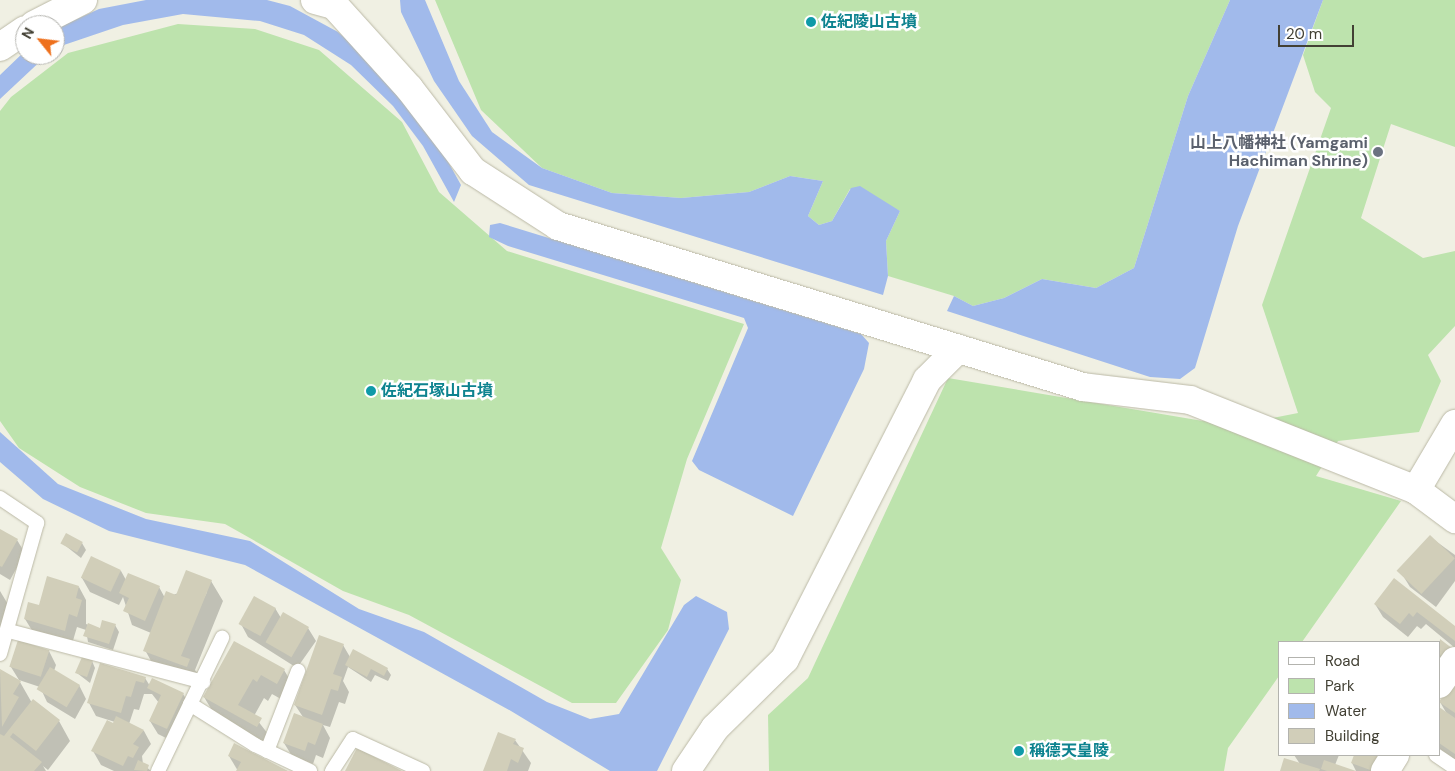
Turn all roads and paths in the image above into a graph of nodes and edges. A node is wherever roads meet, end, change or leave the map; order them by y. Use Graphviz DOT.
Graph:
graph roads {
  1 [pos="83,0"];
  2 [pos="315,0"];
  3 [pos="54,15"];
  4 [pos="15,37"];
  5 [pos="0,47"];
  6 [pos="958,349"];
  7 [pos="1455,424"];
  8 [pos="1416,490"];
  9 [pos="0,498"];
  10 [pos="1455,519"];
  11 [pos="9,631"];
  12 [pos="222,638"];
  13 [pos="0,654"];
  14 [pos="1455,661"];
  15 [pos="298,671"];
  16 [pos="202,682"];
  17 [pos="1440,683"];
  18 [pos="190,704"];
  19 [pos="267,751"];
  20 [pos="1394,756"];
  21 [pos="1437,756"];
  22 [pos="1455,768"];
  23 [pos="158,771"];
  24 [pos="310,771"];
  25 [pos="332,771"];
  26 [pos="423,771"];
  27 [pos="686,771"];
  28 [pos="1385,771"];
  1 -- 3 [label="street"];
  2 -- 6 [label="street"];
  4 -- 5 [label="street"];
  6 -- 8 [label="street"];
  6 -- 27 [label="street"];
  7 -- 8 [label="street"];
  8 -- 10 [label="street"];
  9 -- 11 [label="lane"];
  11 -- 13 [label="lane"];
  11 -- 16 [label="lane"];
  12 -- 16 [label="lane"];
  14 -- 17 [label="street"];
  15 -- 19 [label="lane"];
  16 -- 18 [label="lane"];
  18 -- 19 [label="lane"];
  18 -- 23 [label="lane"];
  19 -- 24 [label="lane"];
  20 -- 28 [label="street"];
  21 -- 22 [label="lane"];
  25 -- 26 [label="lane"];
}
